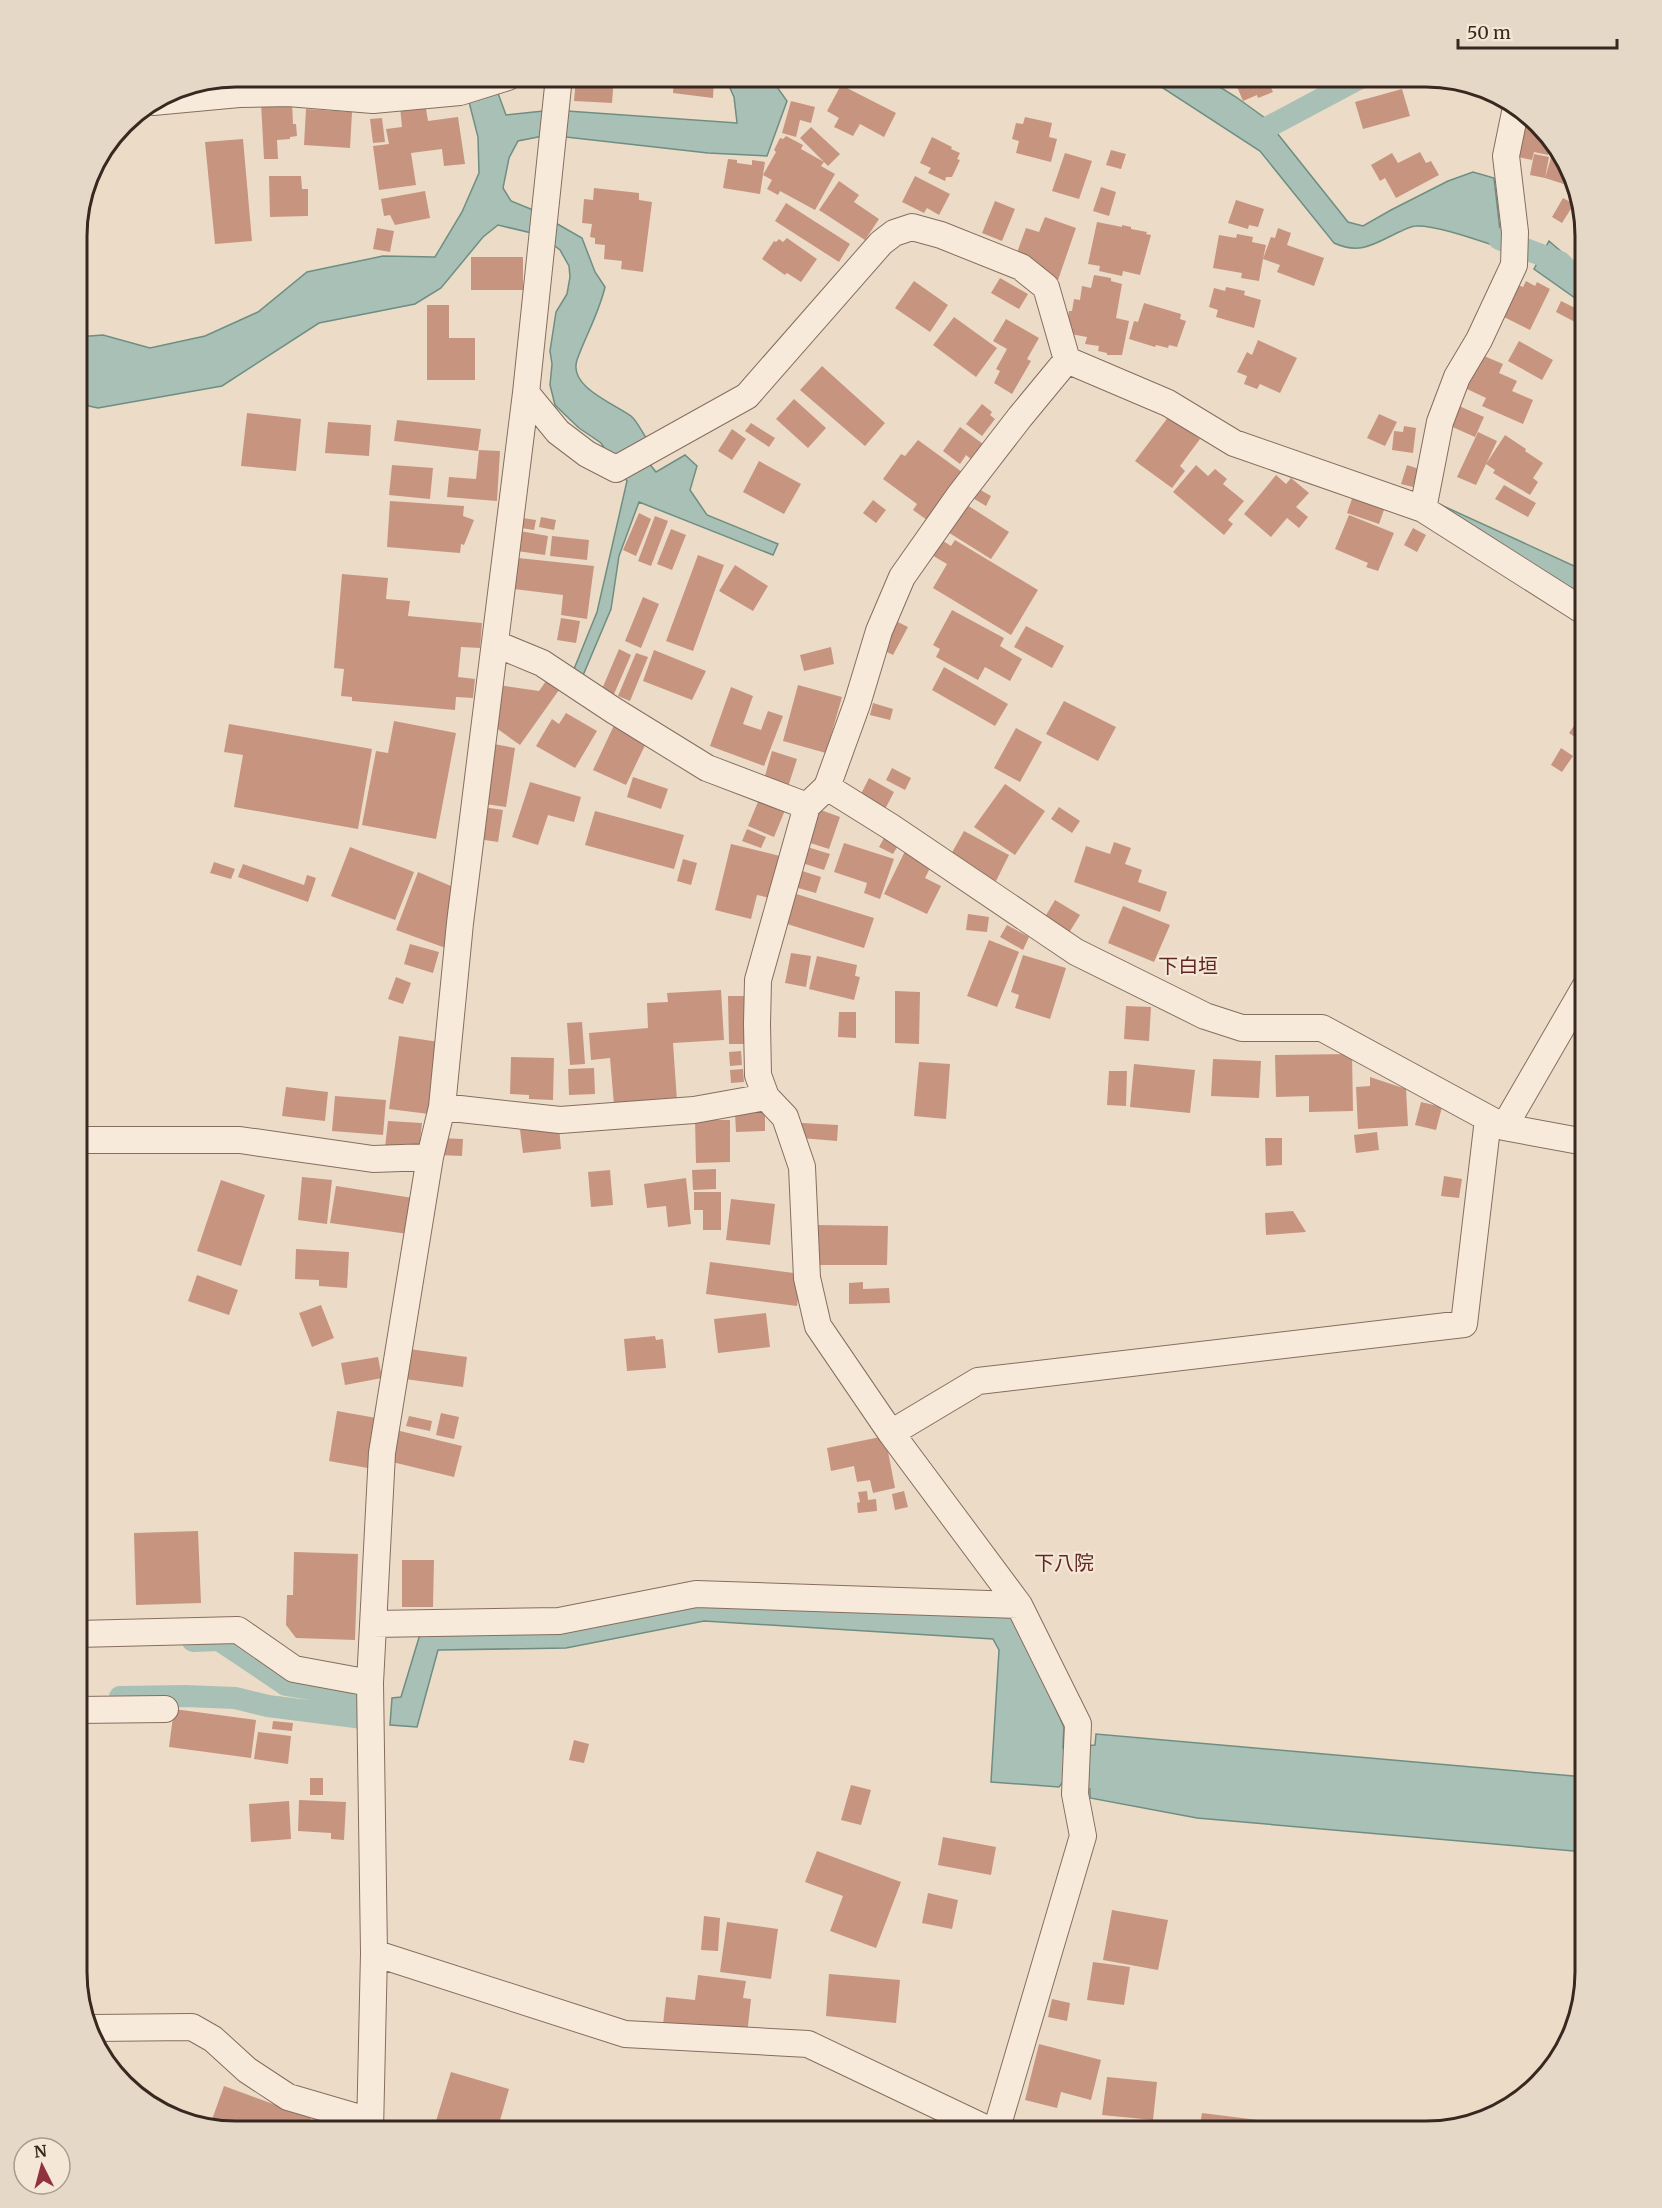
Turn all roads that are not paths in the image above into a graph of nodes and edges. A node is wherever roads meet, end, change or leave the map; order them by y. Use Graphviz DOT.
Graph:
graph roads {
  1 [pos="476,87"];
  2 [pos="559,87"];
  3 [pos="175,100"];
  4 [pos="1514,116"];
  5 [pos="1067,360"];
  6 [pos="526,393"];
  7 [pos="1423,509"];
  8 [pos="1575,605"];
  9 [pos="496,644"];
  10 [pos="827,787"];
  11 [pos="807,806"];
  12 [pos="1575,1004"];
  13 [pos="766,1098"];
  14 [pos="442,1107"];
  15 [pos="1496,1123"];
  16 [pos="87,1140"];
  17 [pos="1575,1140"];
  18 [pos="430,1157"];
  19 [pos="891,1433"];
  20 [pos="1019,1605"];
  21 [pos="373,1624"];
  22 [pos="87,1634"];
  23 [pos="370,1683"];
  24 [pos="165,1709"];
  25 [pos="87,1710"];
  26 [pos="374,1953"];
  27 [pos="98,2028"];
  28 [pos="356,2121"];
  29 [pos="370,2121"];
  30 [pos="968,2121"];
  31 [pos="999,2121"];
  1 -- 3 [label="street"];
  2 -- 6 [label="street"];
  4 -- 7 [label="street"];
  5 -- 6 [label="street"];
  5 -- 7 [label="street"];
  5 -- 10 [label="street"];
  6 -- 9 [label="street"];
  7 -- 8 [label="street"];
  9 -- 11 [label="street"];
  9 -- 14 [label="street"];
  10 -- 11 [label="street"];
  10 -- 15 [label="street"];
  11 -- 13 [label="street"];
  12 -- 15 [label="street"];
  13 -- 14 [label="street"];
  13 -- 19 [label="street"];
  14 -- 18 [label="street"];
  15 -- 17 [label="street"];
  15 -- 19 [label="street"];
  16 -- 18 [label="street"];
  18 -- 21 [label="street"];
  19 -- 20 [label="street"];
  20 -- 21 [label="street"];
  20 -- 31 [label="street"];
  21 -- 23 [label="street"];
  22 -- 23 [label="street"];
  23 -- 26 [label="street"];
  24 -- 25 [label="street"];
  26 -- 29 [label="street"];
  26 -- 30 [label="street"];
  27 -- 28 [label="street"];
}
